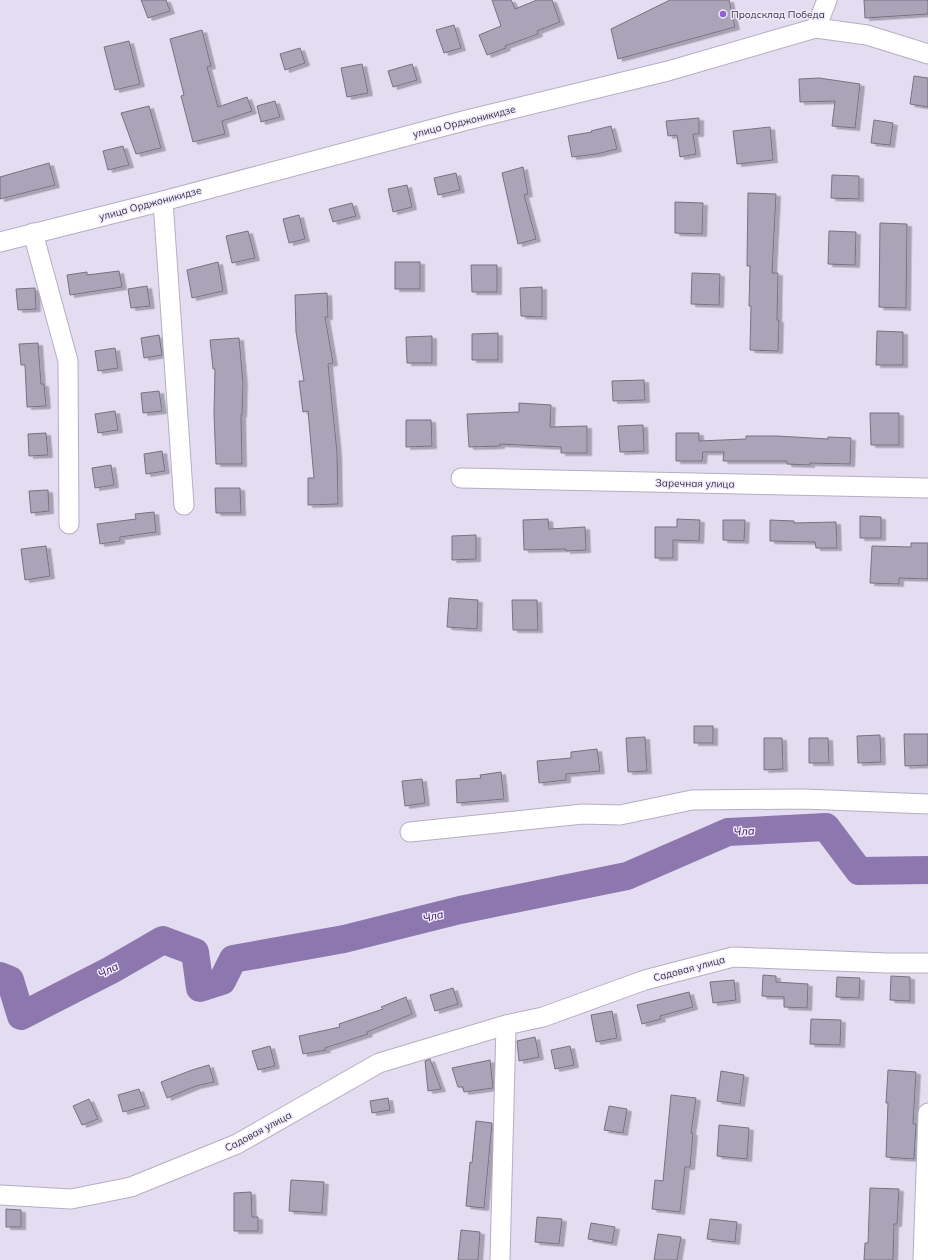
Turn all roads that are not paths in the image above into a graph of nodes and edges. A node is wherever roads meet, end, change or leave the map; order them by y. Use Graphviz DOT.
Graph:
graph roads {
  1 [pos="827,0"];
  2 [pos="816,28"];
  3 [pos="928,54"];
  4 [pos="162,201"];
  5 [pos="33,233"];
  6 [pos="0,242"];
  7 [pos="461,478"];
  8 [pos="928,488"];
  9 [pos="184,505"];
  10 [pos="69,524"];
  11 [pos="928,804"];
  12 [pos="410,832"];
  13 [pos="928,963"];
  14 [pos="506,1025"];
  15 [pos="928,1113"];
  16 [pos="0,1196"];
  17 [pos="500,1260"];
  18 [pos="923,1260"];
  1 -- 2 [label="street"];
  2 -- 3 [label="street, улица Орджоникидзе"];
  2 -- 4 [label="street, улица Орджоникидзе"];
  4 -- 5 [label="street, улица Орджоникидзе"];
  4 -- 9 [label="street"];
  5 -- 6 [label="street, улица Орджоникидзе"];
  5 -- 10 [label="street"];
  7 -- 8 [label="street, Заречная улица"];
  11 -- 12 [label="street"];
  13 -- 14 [label="street, Садовая улица"];
  14 -- 16 [label="street, Садовая улица"];
  14 -- 17 [label="street"];
  15 -- 18 [label="street"];
}
